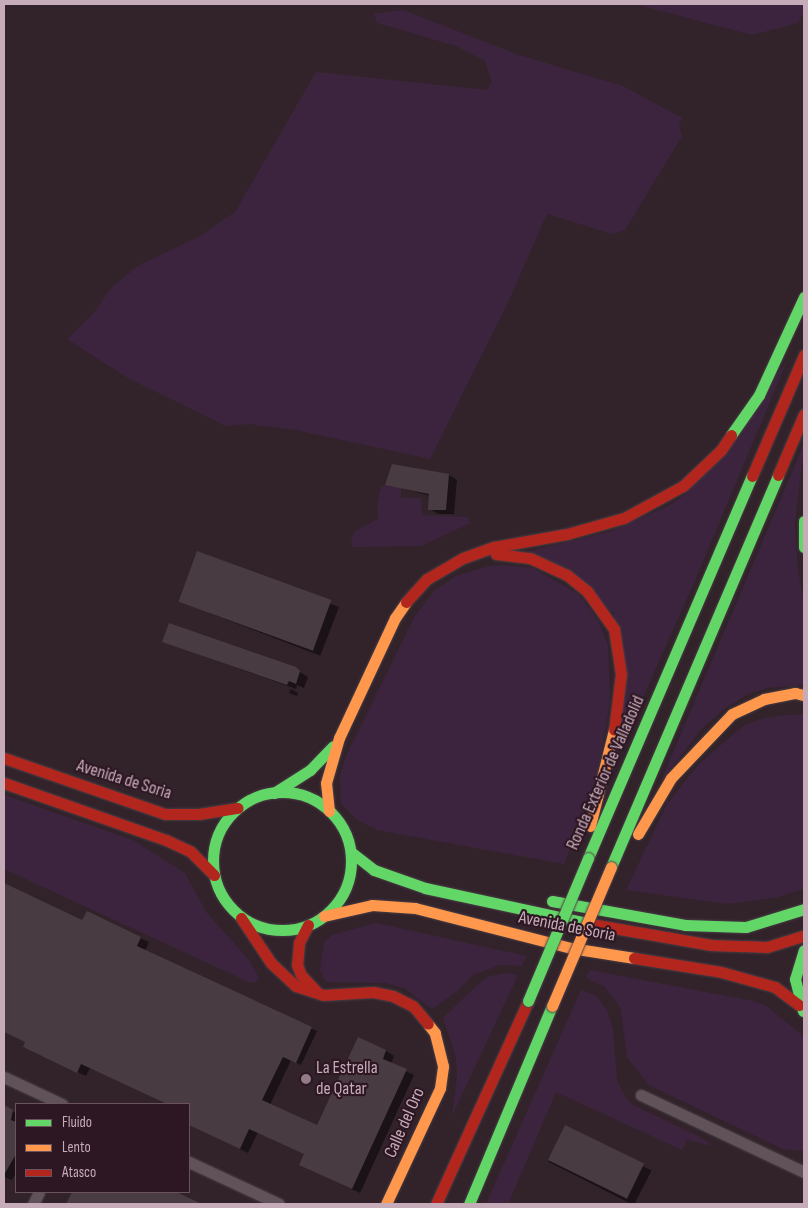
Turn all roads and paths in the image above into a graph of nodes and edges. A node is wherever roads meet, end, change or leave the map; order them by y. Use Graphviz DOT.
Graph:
graph roads {
  1 [pos="804,297"];
  2 [pos="804,355"];
  3 [pos="804,414"];
  4 [pos="804,521"];
  5 [pos="804,547"];
  6 [pos="463,558"];
  7 [pos="804,695"];
  8 [pos="339,738"];
  9 [pos="4,758"];
  10 [pos="4,783"];
  11 [pos="274,793"];
  12 [pos="238,808"];
  13 [pos="329,811"];
  14 [pos="351,852"];
  15 [pos="588,858"];
  16 [pos="611,866"];
  17 [pos="214,875"];
  18 [pos="425,888"];
  19 [pos="524,896"];
  20 [pos="542,900"];
  21 [pos="804,909"];
  22 [pos="324,916"];
  23 [pos="241,918"];
  24 [pos="308,925"];
  25 [pos="804,936"];
  26 [pos="804,950"];
  27 [pos="323,995"];
  28 [pos="802,1010"];
  29 [pos="4,1077"];
  30 [pos="641,1095"];
  31 [pos="60,1103"];
  32 [pos="190,1162"];
  33 [pos="804,1172"];
  34 [pos="278,1204"];
  35 [pos="386,1204"];
  36 [pos="436,1204"];
  37 [pos="469,1204"];
  1 -- 6 [label="main road"];
  2 -- 15 [label="main road, Ronda Exterior de Valladolid"];
  3 -- 16 [label="main road"];
  4 -- 5 [label="main road"];
  6 -- 8 [label="main road"];
  6 -- 15 [label="main road"];
  7 -- 16 [label="main road"];
  8 -- 11 [label="main road"];
  8 -- 13 [label="main road"];
  9 -- 12 [label="main road, Avenida de Soria"];
  10 -- 17 [label="main road"];
  11 -- 12 [label="main road"];
  11 -- 13 [label="main road"];
  12 -- 17 [label="main road"];
  13 -- 14 [label="main road"];
  14 -- 18 [label="main road, Avenida de Soria"];
  14 -- 22 [label="main road"];
  15 -- 36 [label="main road, Ronda Exterior de Valladolid, bridge"];
  16 -- 37 [label="main road, bridge"];
  17 -- 23 [label="main road"];
  18 -- 19 [label="main road"];
  18 -- 25 [label="main road, Avenida de Soria"];
  20 -- 21 [label="main road"];
  22 -- 24 [label="main road"];
  22 -- 28 [label="main road, Avenida de Soria"];
  23 -- 24 [label="main road"];
  23 -- 27 [label="main road, Calle del Oro"];
  24 -- 27 [label="main road"];
  26 -- 28 [label="main road"];
  27 -- 35 [label="main road, Calle del Oro"];
  29 -- 31 [label="street"];
  30 -- 33 [label="street"];
  32 -- 34 [label="street"];
}
